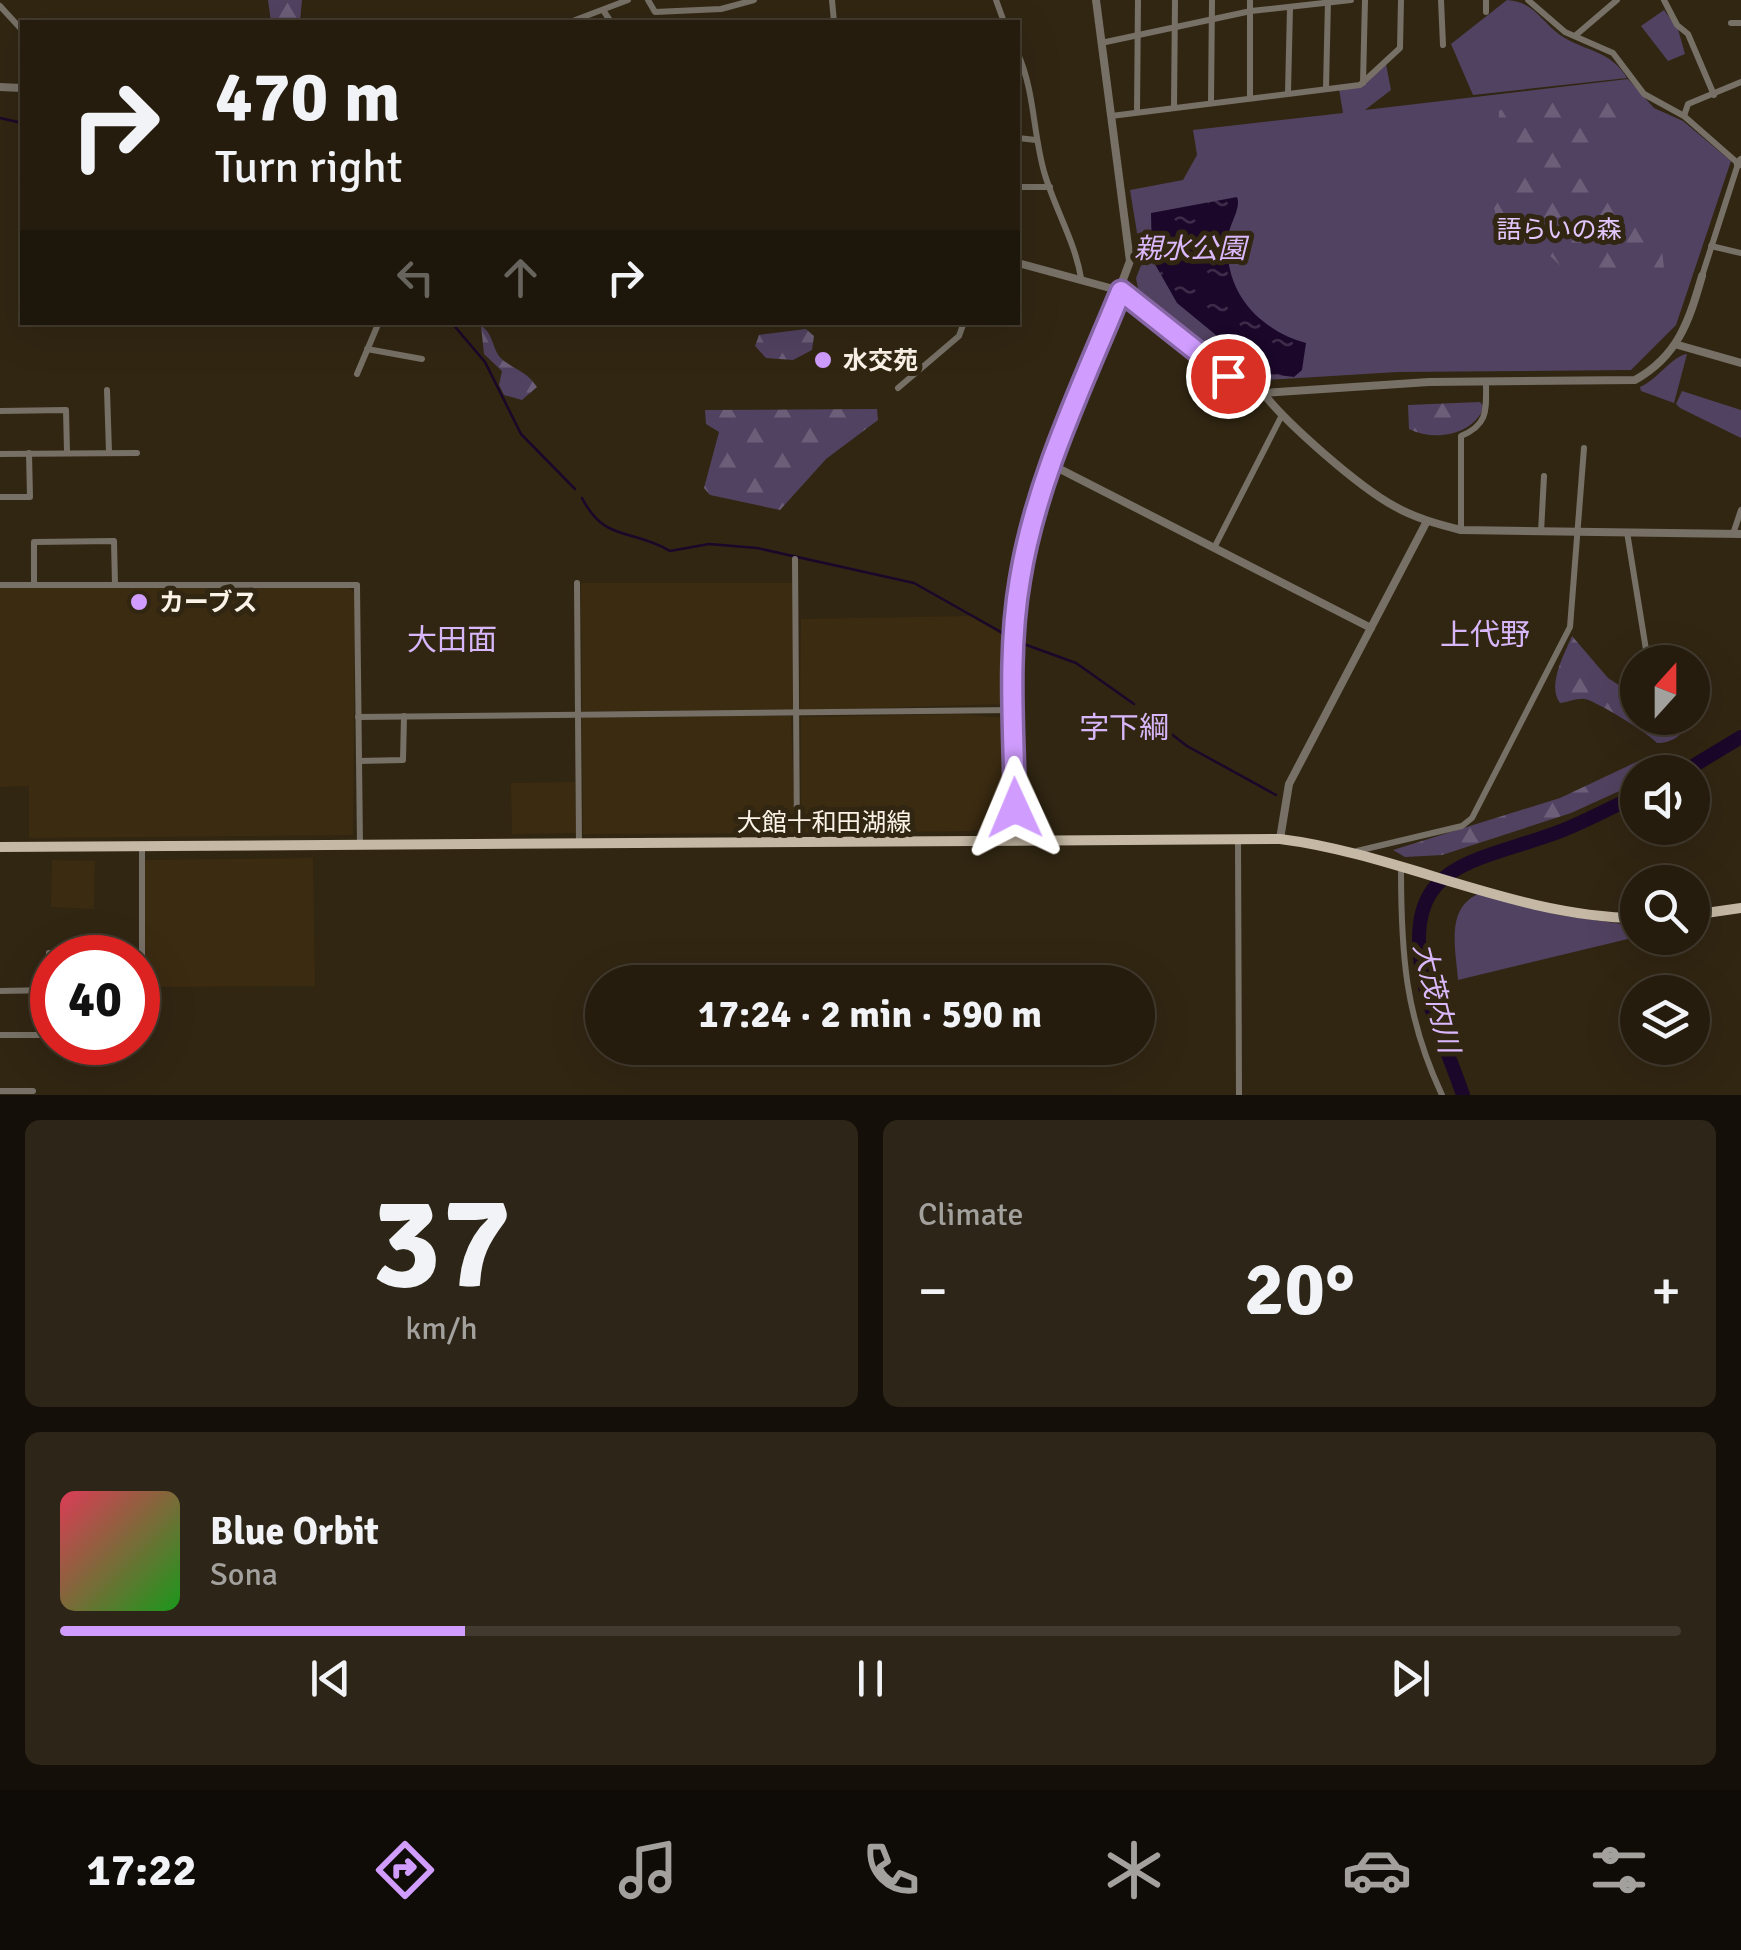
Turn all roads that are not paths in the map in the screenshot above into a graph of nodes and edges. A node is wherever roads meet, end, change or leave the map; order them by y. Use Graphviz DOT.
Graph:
graph roads {
  1 [pos="628,0"];
  2 [pos="648,0"];
  3 [pos="754,0"];
  4 [pos="1096,0"];
  5 [pos="1138,0"];
  6 [pos="1175,0"];
  7 [pos="1212,0"];
  8 [pos="1250,0"];
  9 [pos="1351,0"];
  10 [pos="1364,0"];
  11 [pos="1401,0"];
  12 [pos="1441,0"];
  13 [pos="1486,0"];
  14 [pos="1528,0"];
  15 [pos="1617,0"];
  16 [pos="1664,0"];
  17 [pos="1540,2"];
  18 [pos="1328,3"];
  19 [pos="0,6"];
  20 [pos="1290,8"];
  21 [pos="602,10"];
  22 [pos="1251,12"];
  23 [pos="1486,12"];
  24 [pos="1212,19"];
  25 [pos="575,20"];
  26 [pos="609,20"];
  27 [pos="1731,22"];
  28 [pos="1741,23"];
  29 [pos="1176,27"];
  30 [pos="20,28"];
  31 [pos="1139,35"];
  32 [pos="1576,35"];
  33 [pos="1101,43"];
  34 [pos="1443,45"];
  35 [pos="1020,59"];
  36 [pos="1741,82"];
  37 [pos="1364,84"];
  38 [pos="1326,88"];
  39 [pos="1288,92"];
  40 [pos="1714,95"];
  41 [pos="1250,97"];
  42 [pos="1211,102"];
  43 [pos="1174,107"];
  44 [pos="1137,112"];
  45 [pos="1110,116"];
  46 [pos="1684,116"];
  47 [pos="1020,138"];
  48 [pos="1037,140"];
  49 [pos="1740,163"];
  50 [pos="1020,188"];
  51 [pos="1050,188"];
  52 [pos="1711,246"];
  53 [pos="1741,253"];
  54 [pos="1020,263"];
  55 [pos="1702,276"];
  56 [pos="1080,278"];
  57 [pos="1121,291"];
  58 [pos="378,325"];
  59 [pos="963,325"];
  60 [pos="1678,344"];
  61 [pos="368,349"];
  62 [pos="422,359"];
  63 [pos="1741,363"];
  64 [pos="357,374"];
  65 [pos="1486,382"];
  66 [pos="898,388"];
  67 [pos="108,390"];
  68 [pos="1263,393"];
  69 [pos="0,411"];
  70 [pos="1282,415"];
  71 [pos="1584,448"];
  72 [pos="67,452"];
  73 [pos="109,452"];
  74 [pos="136,453"];
  75 [pos="0,454"];
  76 [pos="29,454"];
  77 [pos="1052,465"];
  78 [pos="1544,476"];
  79 [pos="0,497"];
  80 [pos="1741,510"];
  81 [pos="1426,521"];
  82 [pos="1461,530"];
  83 [pos="1542,532"];
  84 [pos="1576,532"];
  85 [pos="1627,532"];
  86 [pos="1737,534"];
  87 [pos="1214,548"];
  88 [pos="796,559"];
  89 [pos="577,583"];
  90 [pos="34,584"];
  91 [pos="115,584"];
  92 [pos="0,585"];
  93 [pos="1371,628"];
  94 [pos="1645,645"];
  95 [pos="1013,710"];
  96 [pos="796,713"];
  97 [pos="578,715"];
  98 [pos="404,716"];
  99 [pos="358,717"];
  100 [pos="359,762"];
  101 [pos="1280,839"];
  102 [pos="1238,840"];
  103 [pos="797,841"];
  104 [pos="1015,841"];
  105 [pos="579,844"];
  106 [pos="142,846"];
  107 [pos="360,846"];
  108 [pos="0,848"];
  109 [pos="1356,852"];
  110 [pos="1401,865"];
  111 [pos="1741,908"];
  112 [pos="1710,913"];
  113 [pos="1620,917"];
  114 [pos="142,935"];
  115 [pos="30,990"];
  116 [pos="0,991"];
  117 [pos="30,1033"];
  118 [pos="0,1035"];
  119 [pos="33,1090"];
  120 [pos="0,1091"];
  121 [pos="1238,1095"];
  122 [pos="1442,1095"];
  1 -- 21 [label="street"];
  2 -- 3 [label="street"];
  4 -- 33 [label="street"];
  5 -- 31 [label="street"];
  6 -- 29 [label="street"];
  7 -- 24 [label="street"];
  8 -- 22 [label="street"];
  9 -- 18 [label="street"];
  10 -- 37 [label="street"];
  11 -- 37 [label="street"];
  12 -- 34 [label="street"];
  13 -- 23 [label="street"];
  14 -- 17 [label="street"];
  15 -- 32 [label="street"];
  16 -- 40 [label="street"];
  17 -- 32 [label="street"];
  18 -- 20 [label="street"];
  18 -- 38 [label="street"];
  19 -- 30 [label="street"];
  20 -- 22 [label="street"];
  20 -- 39 [label="street"];
  21 -- 25 [label="street"];
  21 -- 26 [label="street"];
  22 -- 24 [label="street"];
  22 -- 41 [label="street"];
  24 -- 29 [label="street"];
  24 -- 42 [label="street"];
  27 -- 28 [label="street"];
  29 -- 31 [label="street"];
  29 -- 43 [label="street"];
  31 -- 33 [label="street"];
  31 -- 44 [label="street"];
  32 -- 46 [label="street"];
  33 -- 45 [label="street"];
  35 -- 48 [label="street"];
  36 -- 40 [label="street"];
  37 -- 38 [label="street"];
  38 -- 39 [label="street"];
  39 -- 41 [label="street"];
  40 -- 46 [label="street"];
  41 -- 42 [label="street"];
  42 -- 43 [label="street"];
  43 -- 44 [label="street"];
  44 -- 45 [label="street"];
  45 -- 57 [label="street"];
  46 -- 49 [label="street"];
  47 -- 48 [label="street"];
  48 -- 51 [label="street"];
  49 -- 52 [label="street"];
  50 -- 51 [label="street"];
  51 -- 56 [label="street"];
  52 -- 53 [label="street"];
  52 -- 55 [label="street"];
  54 -- 56 [label="street"];
  55 -- 60 [label="street"];
  56 -- 57 [label="street"];
  57 -- 68 [label="street"];
  57 -- 77 [label="street"];
  58 -- 61 [label="street"];
  59 -- 66 [label="street"];
  60 -- 63 [label="street"];
  60 -- 65 [label="street"];
  61 -- 62 [label="street"];
  61 -- 64 [label="street"];
  65 -- 68 [label="street"];
  65 -- 82 [label="street"];
  67 -- 73 [label="street"];
  68 -- 70 [label="street"];
  69 -- 72 [label="street"];
  70 -- 81 [label="street"];
  70 -- 87 [label="street"];
  71 -- 84 [label="street"];
  72 -- 73 [label="street"];
  72 -- 76 [label="street"];
  73 -- 74 [label="street"];
  75 -- 76 [label="street"];
  76 -- 79 [label="street"];
  77 -- 87 [label="street"];
  77 -- 95 [label="street"];
  78 -- 83 [label="street"];
  80 -- 86 [label="street"];
  81 -- 82 [label="street"];
  81 -- 93 [label="street"];
  82 -- 83 [label="street"];
  83 -- 84 [label="street"];
  84 -- 85 [label="street"];
  84 -- 109 [label="street"];
  85 -- 86 [label="street"];
  85 -- 94 [label="street"];
  87 -- 93 [label="street"];
  88 -- 96 [label="street"];
  89 -- 97 [label="street"];
  90 -- 91 [label="street"];
  90 -- 91 [label="street"];
  90 -- 92 [label="street"];
  91 -- 99 [label="street"];
  93 -- 101 [label="street"];
  95 -- 96 [label="street"];
  95 -- 104 [label="street"];
  96 -- 97 [label="street"];
  96 -- 103 [label="street"];
  97 -- 98 [label="street"];
  97 -- 105 [label="street"];
  98 -- 99 [label="street"];
  98 -- 100 [label="street"];
  99 -- 100 [label="street"];
  100 -- 107 [label="street"];
  101 -- 102 [label="main road, 大館十和田湖線"];
  101 -- 109 [label="main road, 大館十和田湖線"];
  102 -- 104 [label="main road, 大館十和田湖線"];
  102 -- 121 [label="street"];
  103 -- 104 [label="main road, 大館十和田湖線"];
  103 -- 105 [label="main road, 大館十和田湖線"];
  105 -- 107 [label="main road, 大館十和田湖線"];
  106 -- 107 [label="main road, 大館十和田湖線"];
  106 -- 108 [label="main road, 大館十和田湖線"];
  106 -- 114 [label="street"];
  109 -- 110 [label="main road, 大館十和田湖線"];
  110 -- 113 [label="main road, 大館十和田湖線"];
  110 -- 122 [label="street"];
  111 -- 112 [label="main road"];
  115 -- 116 [label="street"];
  117 -- 118 [label="street"];
  119 -- 120 [label="street"];
}
